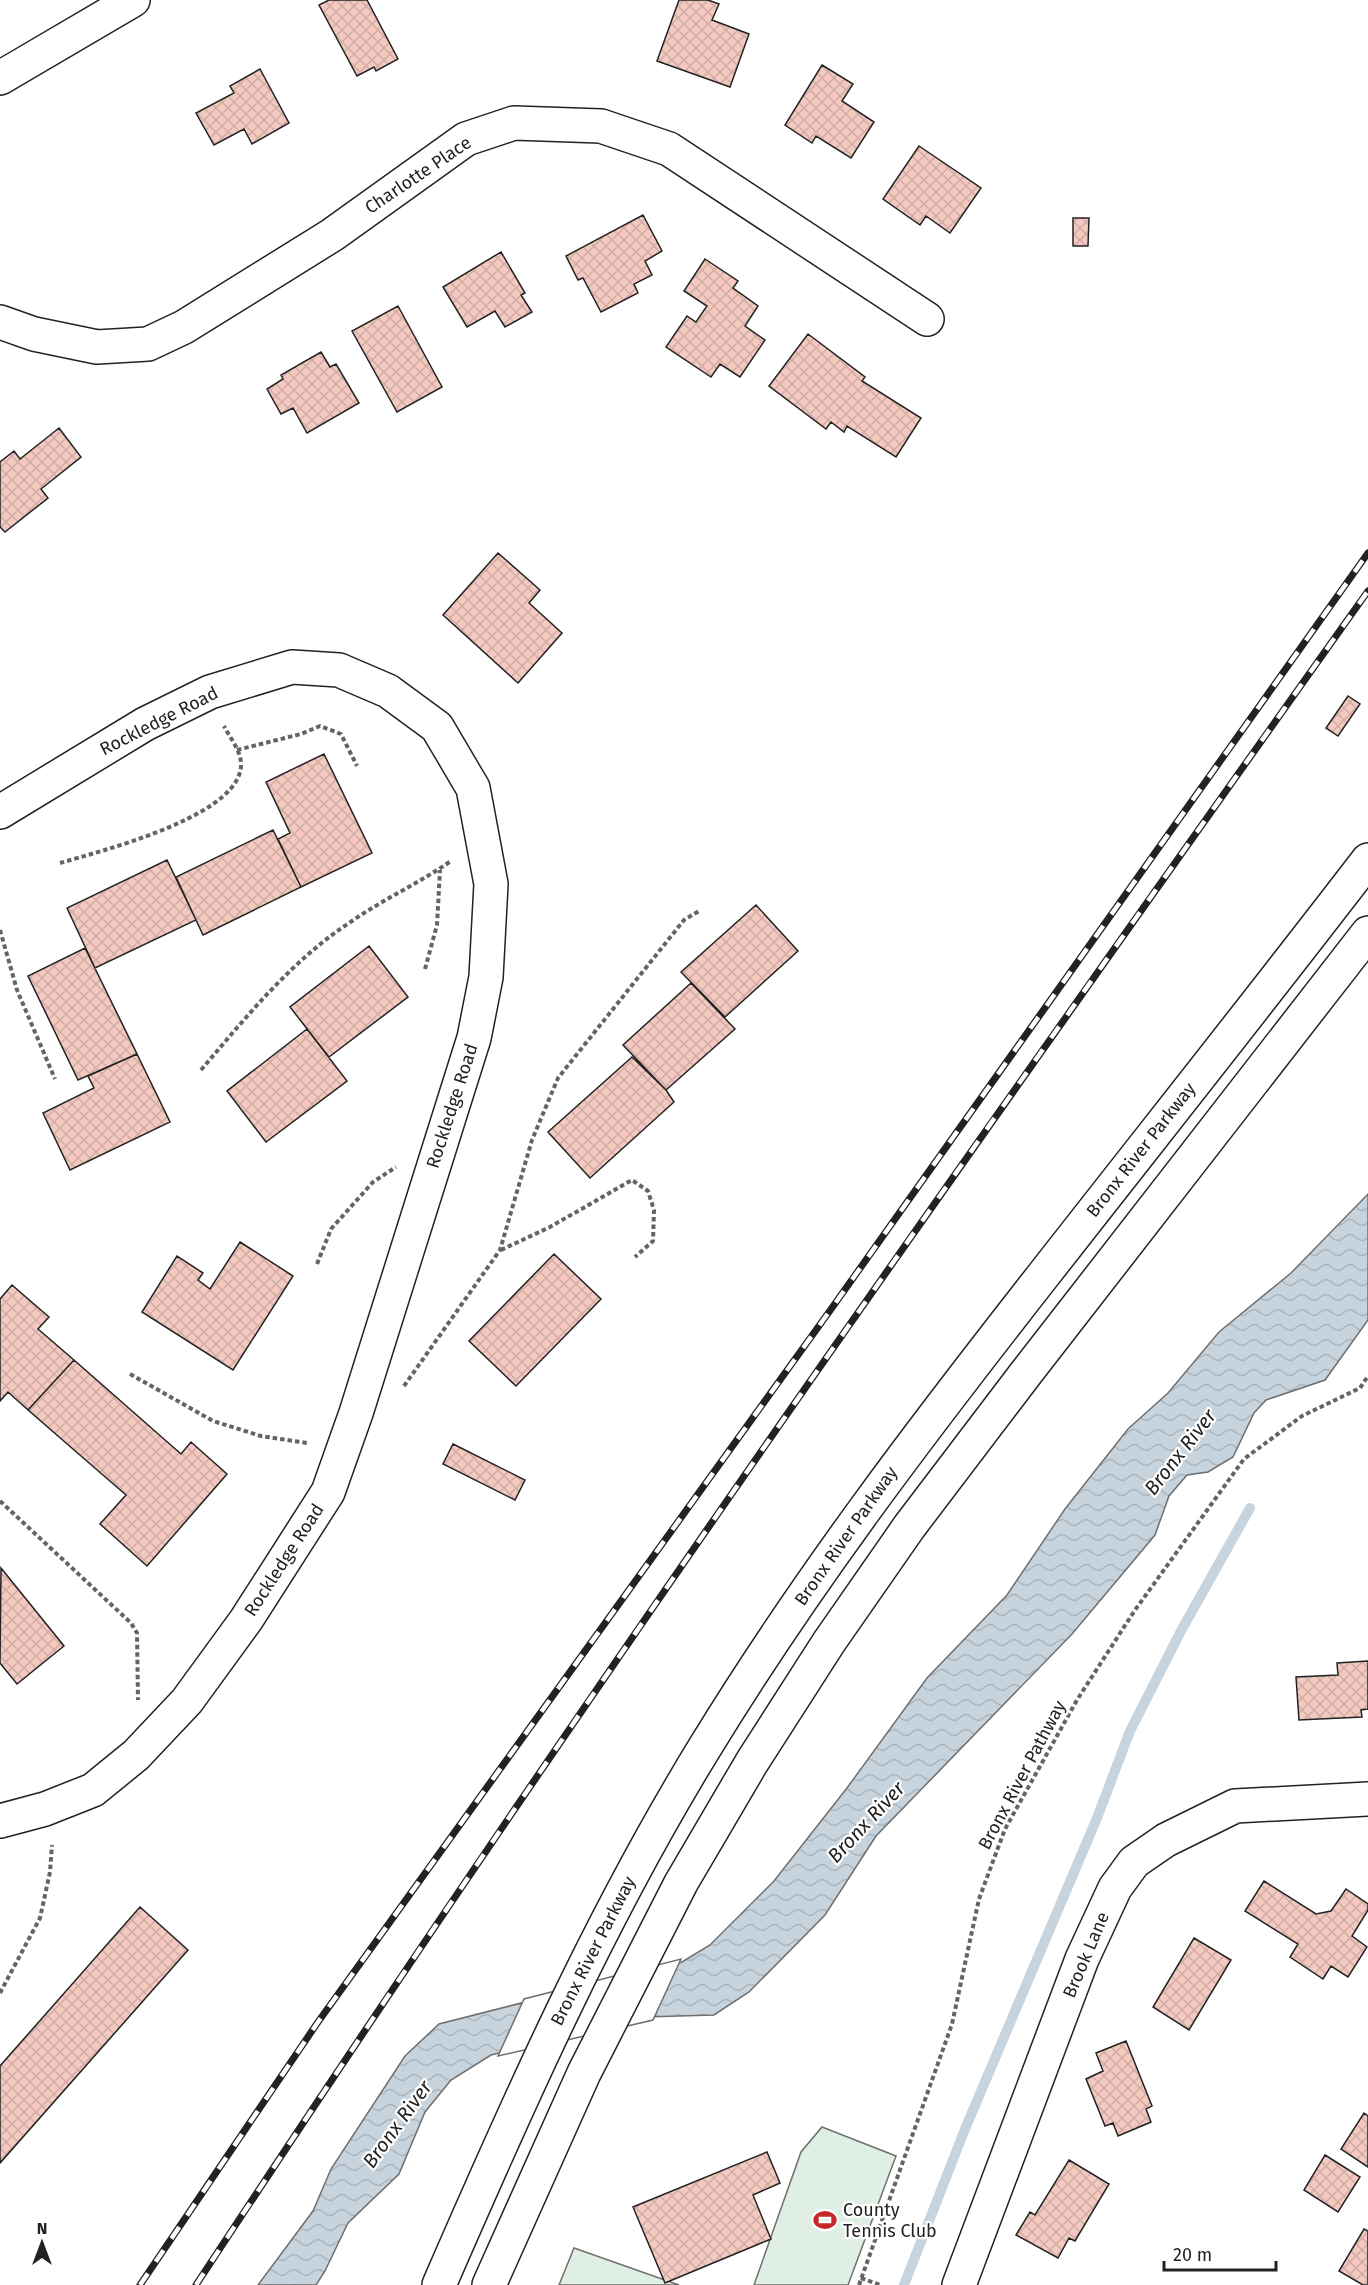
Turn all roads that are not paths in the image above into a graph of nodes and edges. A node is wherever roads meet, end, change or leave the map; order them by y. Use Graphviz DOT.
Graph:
graph roads {
  1 [pos="134,0"];
  2 [pos="0,78"];
  3 [pos="927,319"];
  4 [pos="0,322"];
  5 [pos="0,812"];
  6 [pos="1368,860"];
  7 [pos="1368,933"];
  8 [pos="1368,1799"];
  9 [pos="0,1821"];
  10 [pos="439,2285"];
  11 [pos="489,2285"];
  12 [pos="959,2285"];
  1 -- 2 [label="main road"];
  3 -- 4 [label="main road, Charlotte Place"];
  5 -- 9 [label="main road, Rockledge Road"];
  6 -- 10 [label="main road, Bronx River Parkway"];
  7 -- 11 [label="main road"];
  8 -- 12 [label="main road, Brook Lane"];
}
